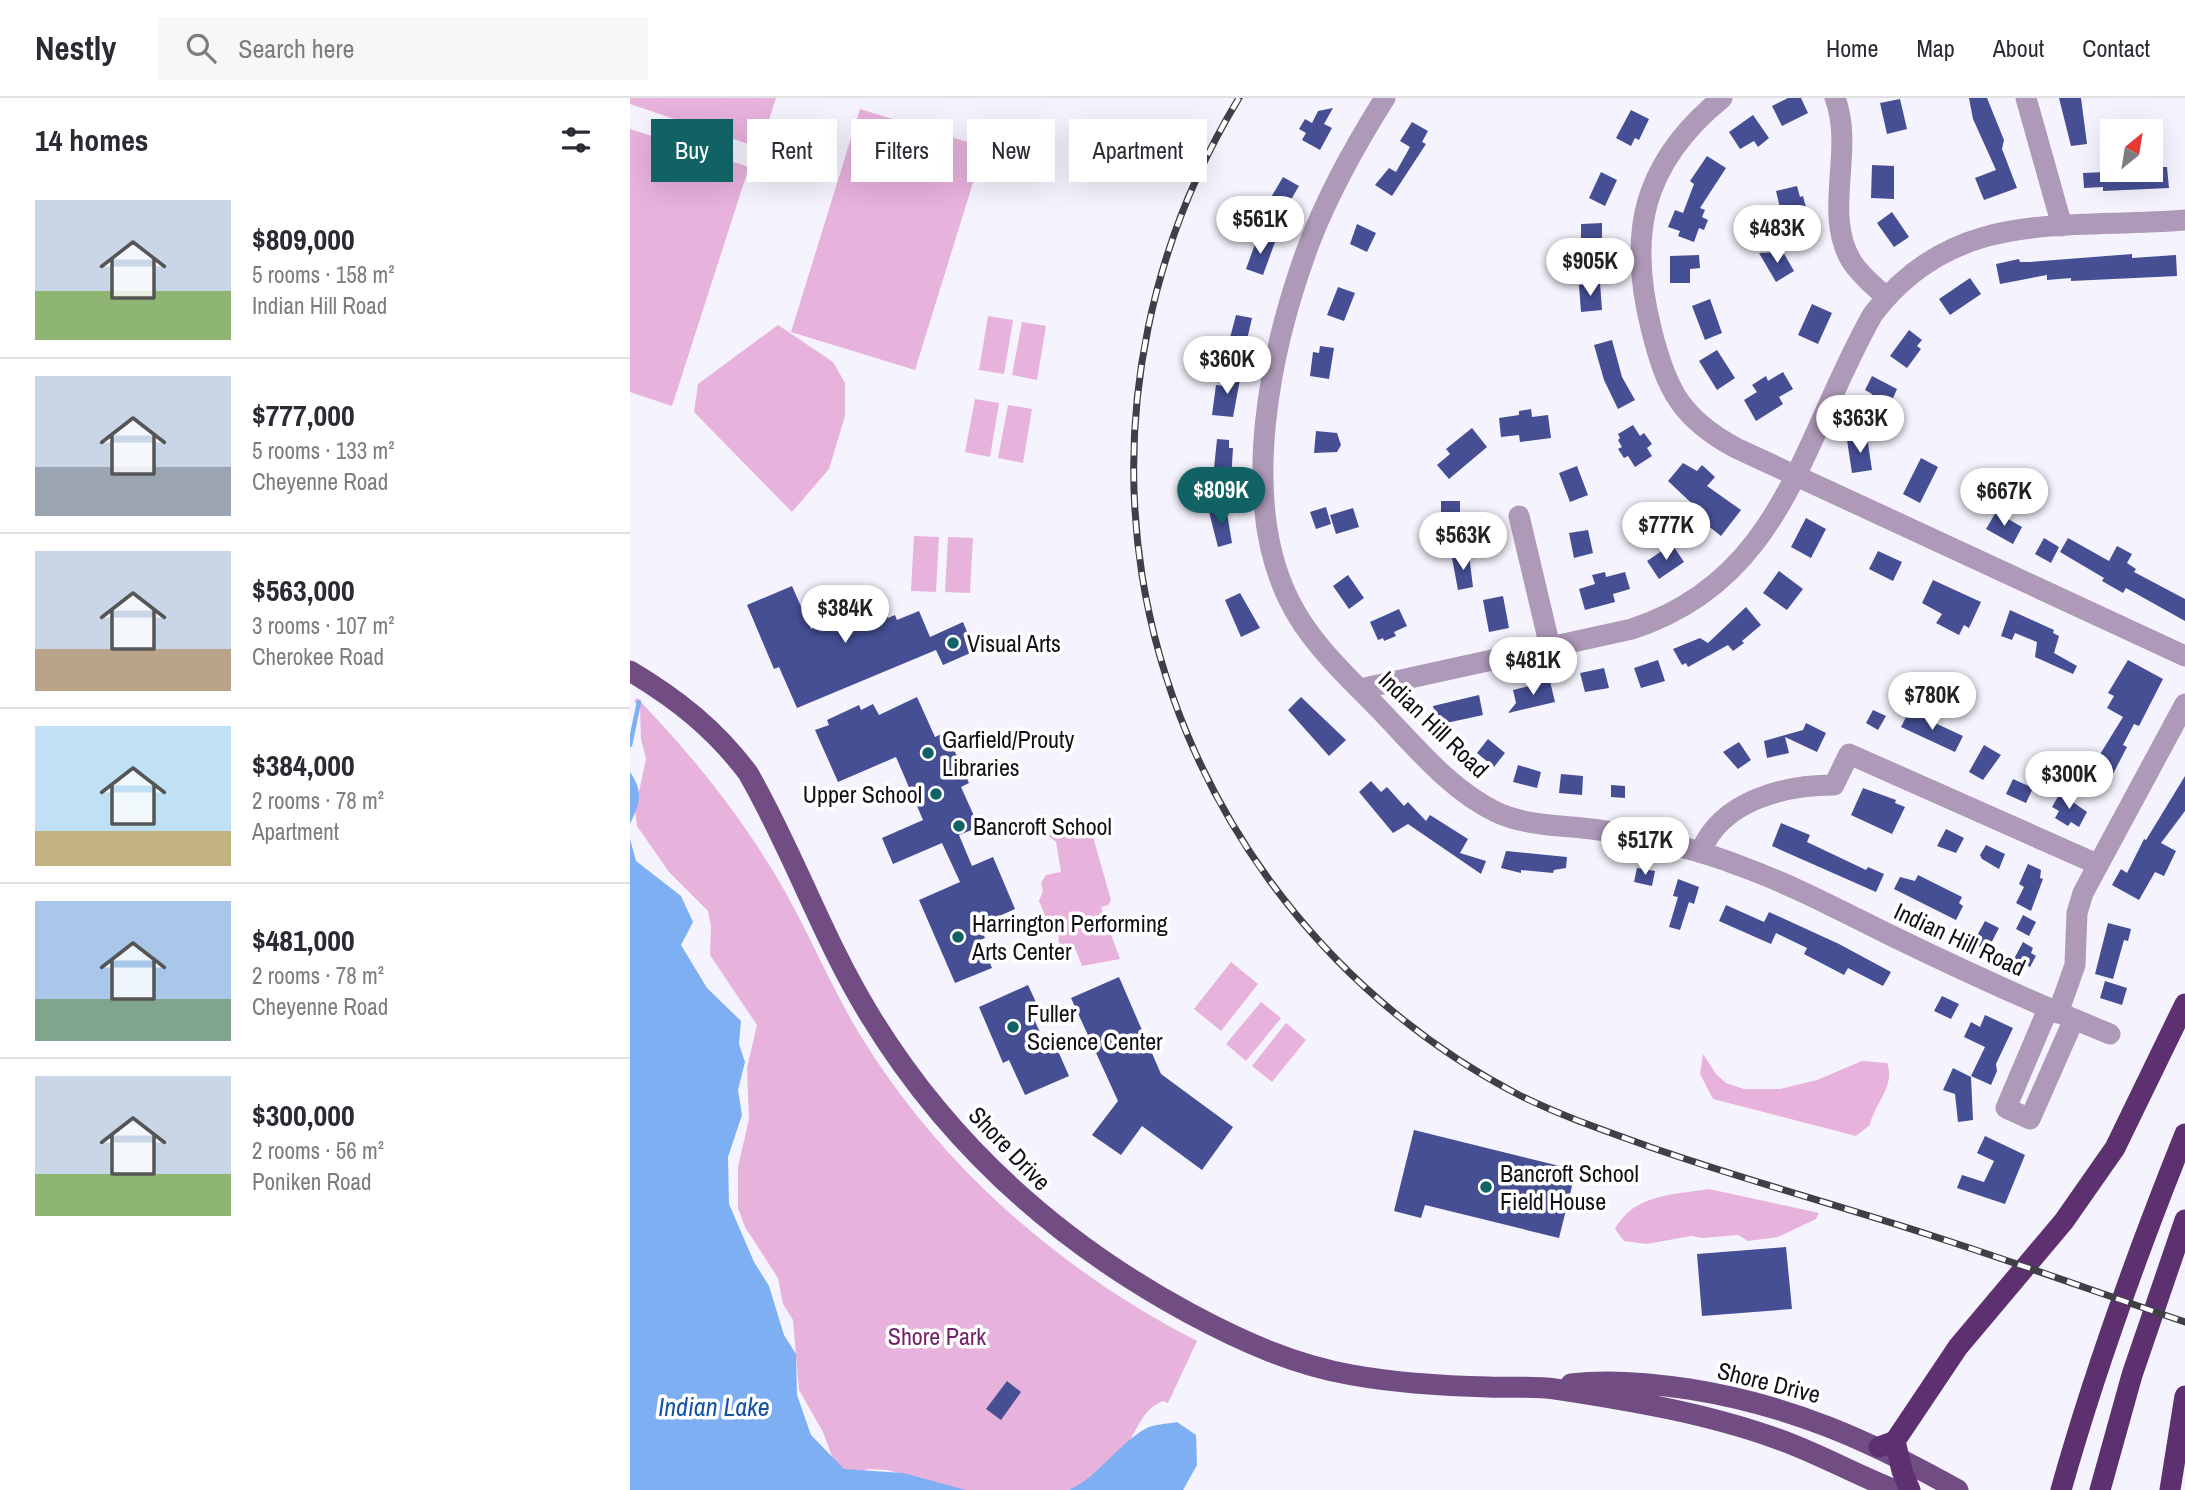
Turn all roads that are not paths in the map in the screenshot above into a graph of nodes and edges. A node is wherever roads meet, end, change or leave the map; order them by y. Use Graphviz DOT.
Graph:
graph roads {
  1 [pos="1385,98"];
  2 [pos="1722,98"];
  3 [pos="1835,98"];
  4 [pos="2026,98"];
  5 [pos="2185,220"];
  6 [pos="2062,226"];
  7 [pos="1886,297"];
  8 [pos="1794,475"];
  9 [pos="1519,516"];
  10 [pos="1550,647"];
  11 [pos="2185,656"];
  12 [pos="630,671"];
  13 [pos="1360,689"];
  14 [pos="2185,704"];
  15 [pos="1701,851"];
  16 [pos="2097,864"];
  17 [pos="2185,1004"];
  18 [pos="2060,1014"];
  19 [pos="2110,1034"];
  20 [pos="2185,1135"];
  21 [pos="2185,1220"];
  22 [pos="1552,1389"];
  23 [pos="2185,1396"];
  24 [pos="1891,1448"];
  25 [pos="1895,1490"];
  26 [pos="1910,1490"];
  27 [pos="1958,1490"];
  28 [pos="2061,1490"];
  29 [pos="2100,1490"];
  30 [pos="2170,1490"];
  1 -- 13 [label="street, Indian Hill Road"];
  2 -- 8 [label="street"];
  3 -- 7 [label="street"];
  4 -- 6 [label="street"];
  5 -- 6 [label="street"];
  6 -- 7 [label="street"];
  7 -- 8 [label="street"];
  8 -- 10 [label="street"];
  8 -- 11 [label="street"];
  9 -- 10 [label="street"];
  10 -- 13 [label="street"];
  12 -- 22 [label="main road, Shore Drive"];
  13 -- 15 [label="street, Indian Hill Road"];
  14 -- 16 [label="street"];
  15 -- 16 [label="street"];
  15 -- 18 [label="street, Indian Hill Road"];
  16 -- 18 [label="street"];
  17 -- 24 [label="highway"];
  18 -- 19 [label="street, Indian Hill Road"];
  20 -- 28 [label="highway"];
  21 -- 29 [label="highway"];
  22 -- 24 [label="main road, Shore Drive"];
  22 -- 25 [label="main road, Shore Drive"];
  23 -- 30 [label="highway"];
  24 -- 26 [label="highway"];
  24 -- 27 [label="main road, Shore Drive"];
}
